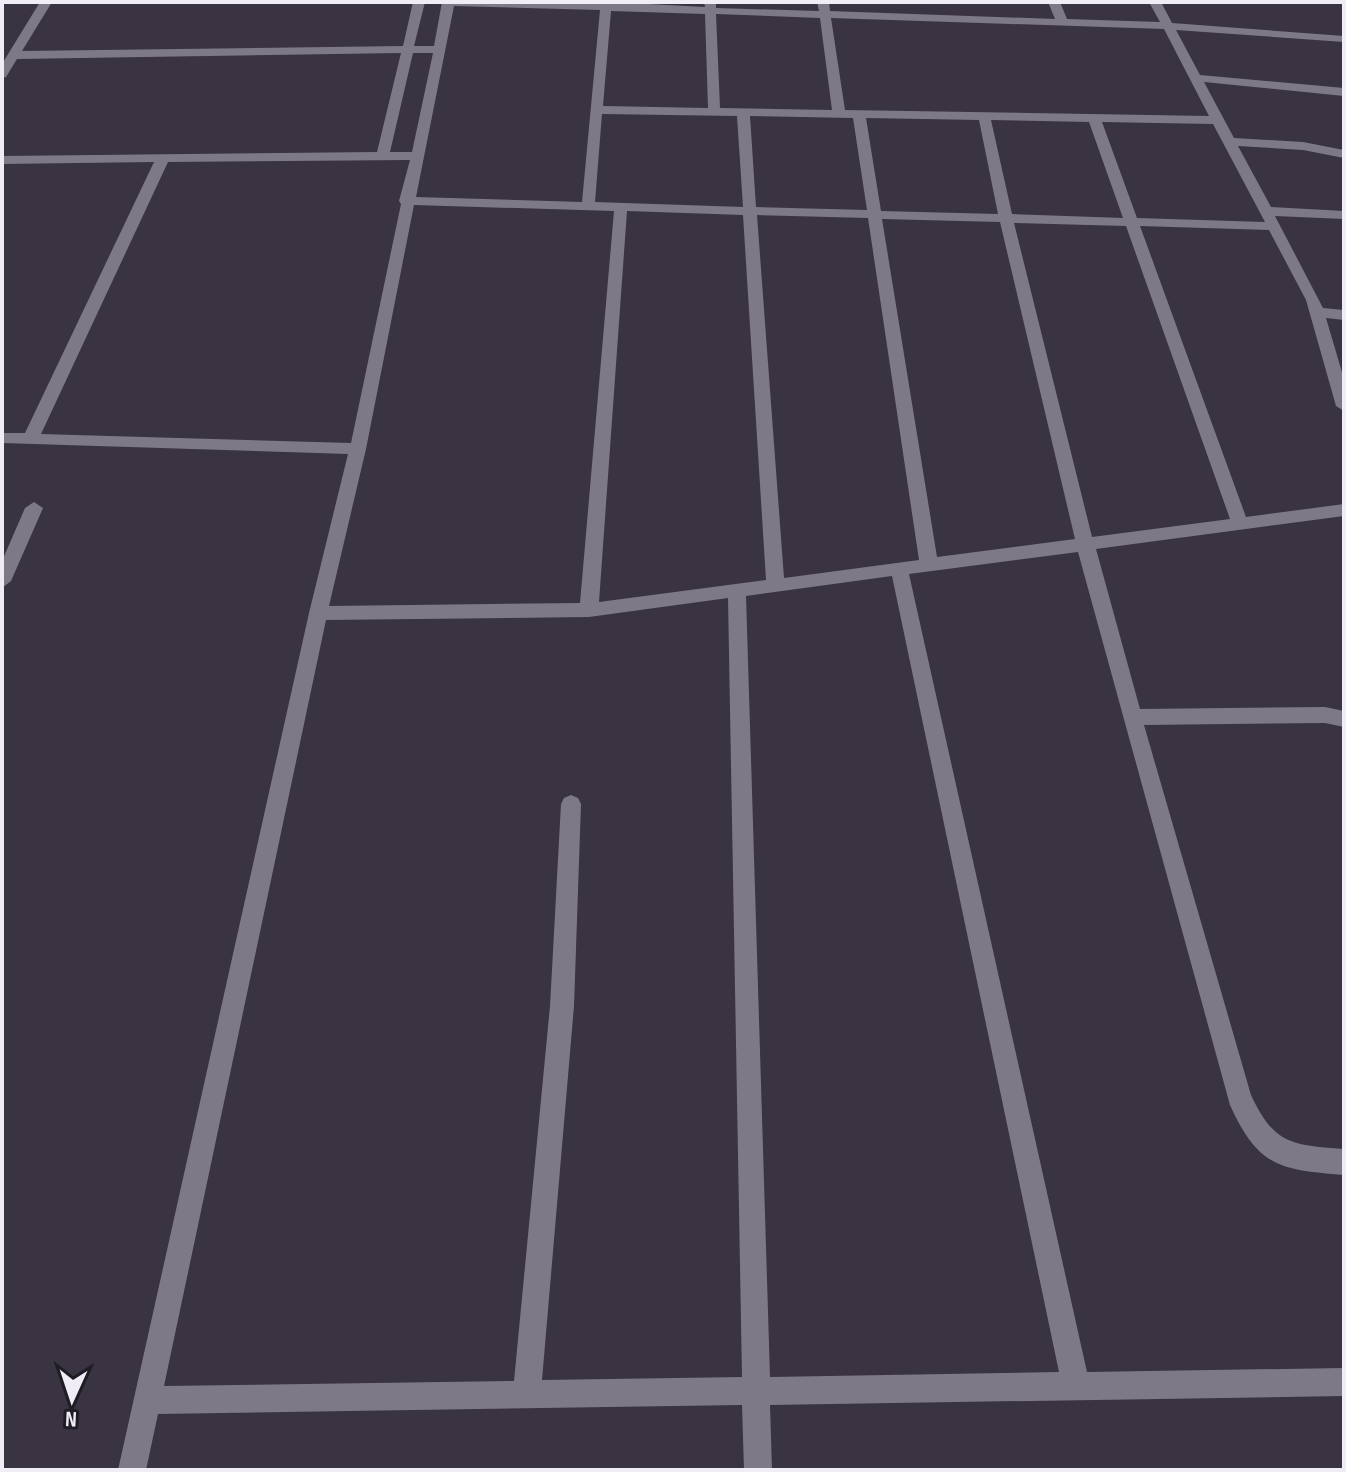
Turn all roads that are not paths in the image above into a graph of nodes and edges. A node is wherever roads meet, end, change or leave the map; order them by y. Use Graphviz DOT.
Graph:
graph roads {
  1 [pos="46,2"];
  2 [pos="419,2"];
  3 [pos="448,2"];
  4 [pos="924,2"];
  5 [pos="1054,2"];
  6 [pos="1155,2"];
  7 [pos="606,5"];
  8 [pos="711,6"];
  9 [pos="824,8"];
  10 [pos="929,18"];
  11 [pos="1062,22"];
  12 [pos="1167,26"];
  13 [pos="1344,39"];
  14 [pos="438,49"];
  15 [pos="406,50"];
  16 [pos="15,55"];
  17 [pos="2,74"];
  18 [pos="1195,78"];
  19 [pos="1344,92"];
  20 [pos="596,110"];
  21 [pos="714,111"];
  22 [pos="743,111"];
  23 [pos="839,113"];
  24 [pos="859,113"];
  25 [pos="984,116"];
  26 [pos="1094,118"];
  27 [pos="1218,120"];
  28 [pos="1229,142"];
  29 [pos="1344,154"];
  30 [pos="416,156"];
  31 [pos="382,157"];
  32 [pos="163,158"];
  33 [pos="2,160"];
  34 [pos="406,201"];
  35 [pos="588,206"];
  36 [pos="621,207"];
  37 [pos="750,211"];
  38 [pos="1266,211"];
  39 [pos="875,214"];
  40 [pos="1344,215"];
  41 [pos="1004,218"];
  42 [pos="1131,222"];
  43 [pos="1274,226"];
  44 [pos="1316,312"];
  45 [pos="1344,315"];
  46 [pos="1344,406"];
  47 [pos="2,438"];
  48 [pos="30,440"];
  49 [pos="358,449"];
  50 [pos="34,508"];
  51 [pos="1344,510"];
  52 [pos="1240,524"];
  53 [pos="1084,545"];
  54 [pos="929,565"];
  55 [pos="899,569"];
  56 [pos="2,581"];
  57 [pos="775,585"];
  58 [pos="737,590"];
  59 [pos="589,610"];
  60 [pos="318,613"];
  61 [pos="1132,717"];
  62 [pos="1344,719"];
  63 [pos="571,804"];
  64 [pos="1344,1162"];
  65 [pos="1344,1382"];
  66 [pos="1076,1386"];
  67 [pos="758,1391"];
  68 [pos="527,1394"];
  69 [pos="147,1400"];
  70 [pos="132,1470"];
  71 [pos="758,1470"];
  1 -- 16 [label="street"];
  2 -- 15 [label="street"];
  3 -- 7 [label="street"];
  3 -- 14 [label="street"];
  4 -- 10 [label="street"];
  5 -- 11 [label="street"];
  6 -- 12 [label="street"];
  7 -- 8 [label="street"];
  7 -- 20 [label="street"];
  8 -- 9 [label="street"];
  8 -- 21 [label="street"];
  9 -- 10 [label="street"];
  9 -- 23 [label="street"];
  10 -- 11 [label="street"];
  11 -- 12 [label="street"];
  12 -- 13 [label="street"];
  12 -- 18 [label="street"];
  14 -- 15 [label="street"];
  14 -- 30 [label="street"];
  15 -- 16 [label="street"];
  15 -- 31 [label="street"];
  16 -- 17 [label="street"];
  18 -- 19 [label="street"];
  18 -- 27 [label="street"];
  20 -- 21 [label="street"];
  20 -- 35 [label="street"];
  21 -- 22 [label="street"];
  22 -- 23 [label="street"];
  22 -- 37 [label="street"];
  23 -- 24 [label="street"];
  24 -- 25 [label="street"];
  24 -- 39 [label="street"];
  25 -- 26 [label="street"];
  25 -- 41 [label="street"];
  26 -- 27 [label="street"];
  26 -- 42 [label="street"];
  27 -- 28 [label="street"];
  28 -- 29 [label="street"];
  28 -- 38 [label="street"];
  30 -- 31 [label="street"];
  30 -- 34 [label="street"];
  31 -- 32 [label="street"];
  32 -- 33 [label="street"];
  32 -- 48 [label="street"];
  34 -- 35 [label="street"];
  34 -- 49 [label="street"];
  35 -- 36 [label="street"];
  36 -- 37 [label="street"];
  36 -- 59 [label="street"];
  37 -- 39 [label="street"];
  37 -- 57 [label="street"];
  38 -- 40 [label="street"];
  38 -- 43 [label="street"];
  39 -- 41 [label="street"];
  39 -- 54 [label="street"];
  41 -- 42 [label="street"];
  41 -- 53 [label="street"];
  42 -- 43 [label="street"];
  42 -- 52 [label="street"];
  43 -- 44 [label="street"];
  44 -- 45 [label="street"];
  44 -- 46 [label="street"];
  47 -- 48 [label="street"];
  48 -- 49 [label="street"];
  49 -- 60 [label="street"];
  50 -- 56 [label="street"];
  51 -- 52 [label="street"];
  52 -- 53 [label="street"];
  53 -- 54 [label="street"];
  53 -- 61 [label="street"];
  54 -- 55 [label="street"];
  55 -- 57 [label="street"];
  55 -- 66 [label="street"];
  57 -- 58 [label="street"];
  58 -- 59 [label="street"];
  58 -- 67 [label="street"];
  59 -- 60 [label="street"];
  60 -- 69 [label="street"];
  61 -- 62 [label="street"];
  61 -- 64 [label="street"];
  63 -- 68 [label="street"];
  65 -- 66 [label="street"];
  66 -- 67 [label="street"];
  67 -- 68 [label="street"];
  67 -- 71 [label="street"];
  68 -- 69 [label="street"];
  69 -- 70 [label="street"];
}
